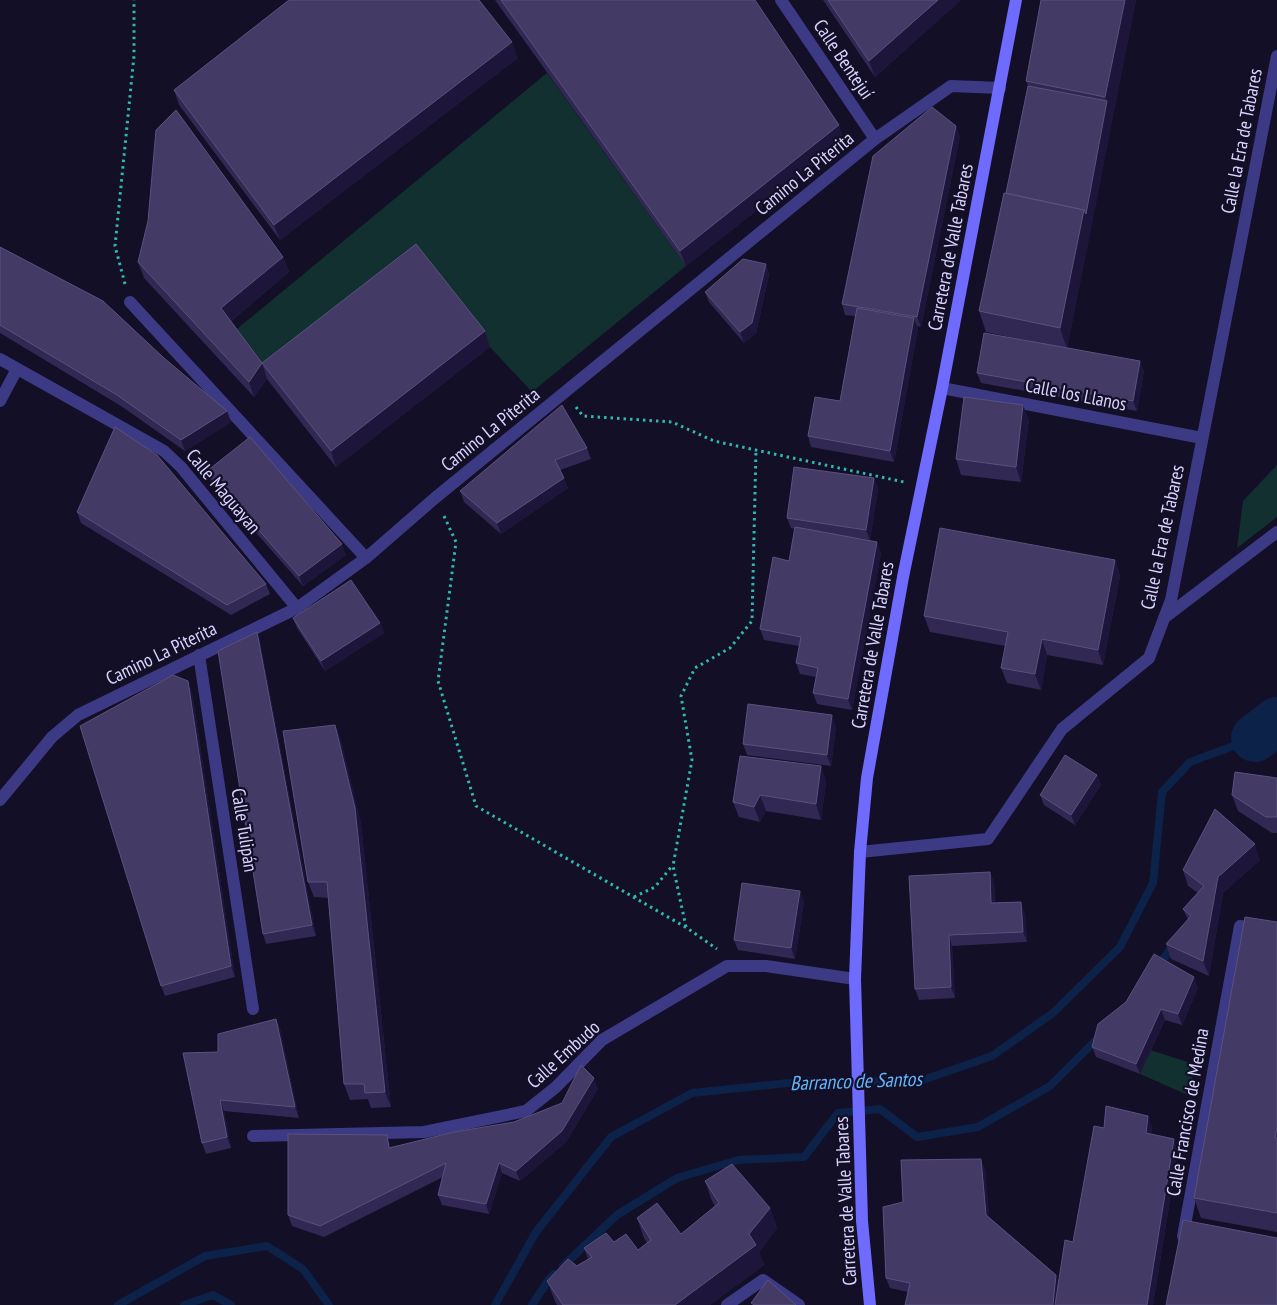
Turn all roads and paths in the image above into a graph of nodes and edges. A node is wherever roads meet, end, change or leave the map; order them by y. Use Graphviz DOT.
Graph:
graph roads {
  1 [pos="134,0"];
  2 [pos="781,0"];
  3 [pos="1016,0"];
  4 [pos="1277,56"];
  5 [pos="1000,88"];
  6 [pos="875,139"];
  7 [pos="130,302"];
  8 [pos="0,359"];
  9 [pos="16,369"];
  10 [pos="942,388"];
  11 [pos="566,391"];
  12 [pos="0,401"];
  13 [pos="1202,438"];
  14 [pos="756,450"];
  15 [pos="922,486"];
  16 [pos="436,498"];
  17 [pos="1277,532"];
  18 [pos="366,558"];
  19 [pos="297,608"];
  20 [pos="1164,618"];
  21 [pos="199,656"];
  22 [pos="0,800"];
  23 [pos="860,852"];
  24 [pos="673,866"];
  25 [pos="634,897"];
  26 [pos="687,928"];
  27 [pos="1277,930"];
  28 [pos="727,966"];
  29 [pos="855,979"];
  30 [pos="253,1010"];
  31 [pos="253,1136"];
  32 [pos="1181,1247"];
  33 [pos="727,1305"];
  34 [pos="799,1305"];
  35 [pos="870,1305"];
  1 -- 7 [label="path"];
  2 -- 6 [label="street, Calle Bentejuí"];
  3 -- 5 [label="main road, Carretera de Valle Tabares"];
  4 -- 13 [label="street, Calle la Era de Tabares"];
  5 -- 6 [label="street, Camino La Piterita"];
  5 -- 10 [label="main road, Carretera de Valle Tabares"];
  6 -- 11 [label="street, Camino La Piterita"];
  7 -- 18 [label="street"];
  8 -- 9 [label="street, Calle Maguayan"];
  9 -- 12 [label="street"];
  9 -- 19 [label="street, Calle Maguayan"];
  10 -- 13 [label="street, Calle los Llanos"];
  10 -- 15 [label="main road, Carretera de Valle Tabares"];
  11 -- 14 [label="path"];
  11 -- 16 [label="street, Camino La Piterita"];
  13 -- 20 [label="street, Calle la Era de Tabares"];
  14 -- 15 [label="path"];
  14 -- 24 [label="path"];
  15 -- 23 [label="main road, Carretera de Valle Tabares"];
  16 -- 18 [label="street, Camino La Piterita"];
  16 -- 25 [label="path"];
  17 -- 20 [label="street"];
  18 -- 19 [label="street, Camino La Piterita"];
  19 -- 21 [label="street, Camino La Piterita"];
  20 -- 23 [label="street, Calle la Era de Tabares"];
  21 -- 22 [label="street, Camino La Piterita"];
  21 -- 30 [label="street, Calle Tulipán"];
  23 -- 29 [label="main road, Carretera de Valle Tabares"];
  24 -- 25 [label="path"];
  24 -- 26 [label="path"];
  25 -- 26 [label="path"];
  26 -- 28 [label="path"];
  27 -- 32 [label="street, Calle Francisco de Medina"];
  28 -- 29 [label="street"];
  28 -- 31 [label="street, Calle Embudo"];
  29 -- 35 [label="main road, Carretera de Valle Tabares"];
  33 -- 34 [label="street"];
}
